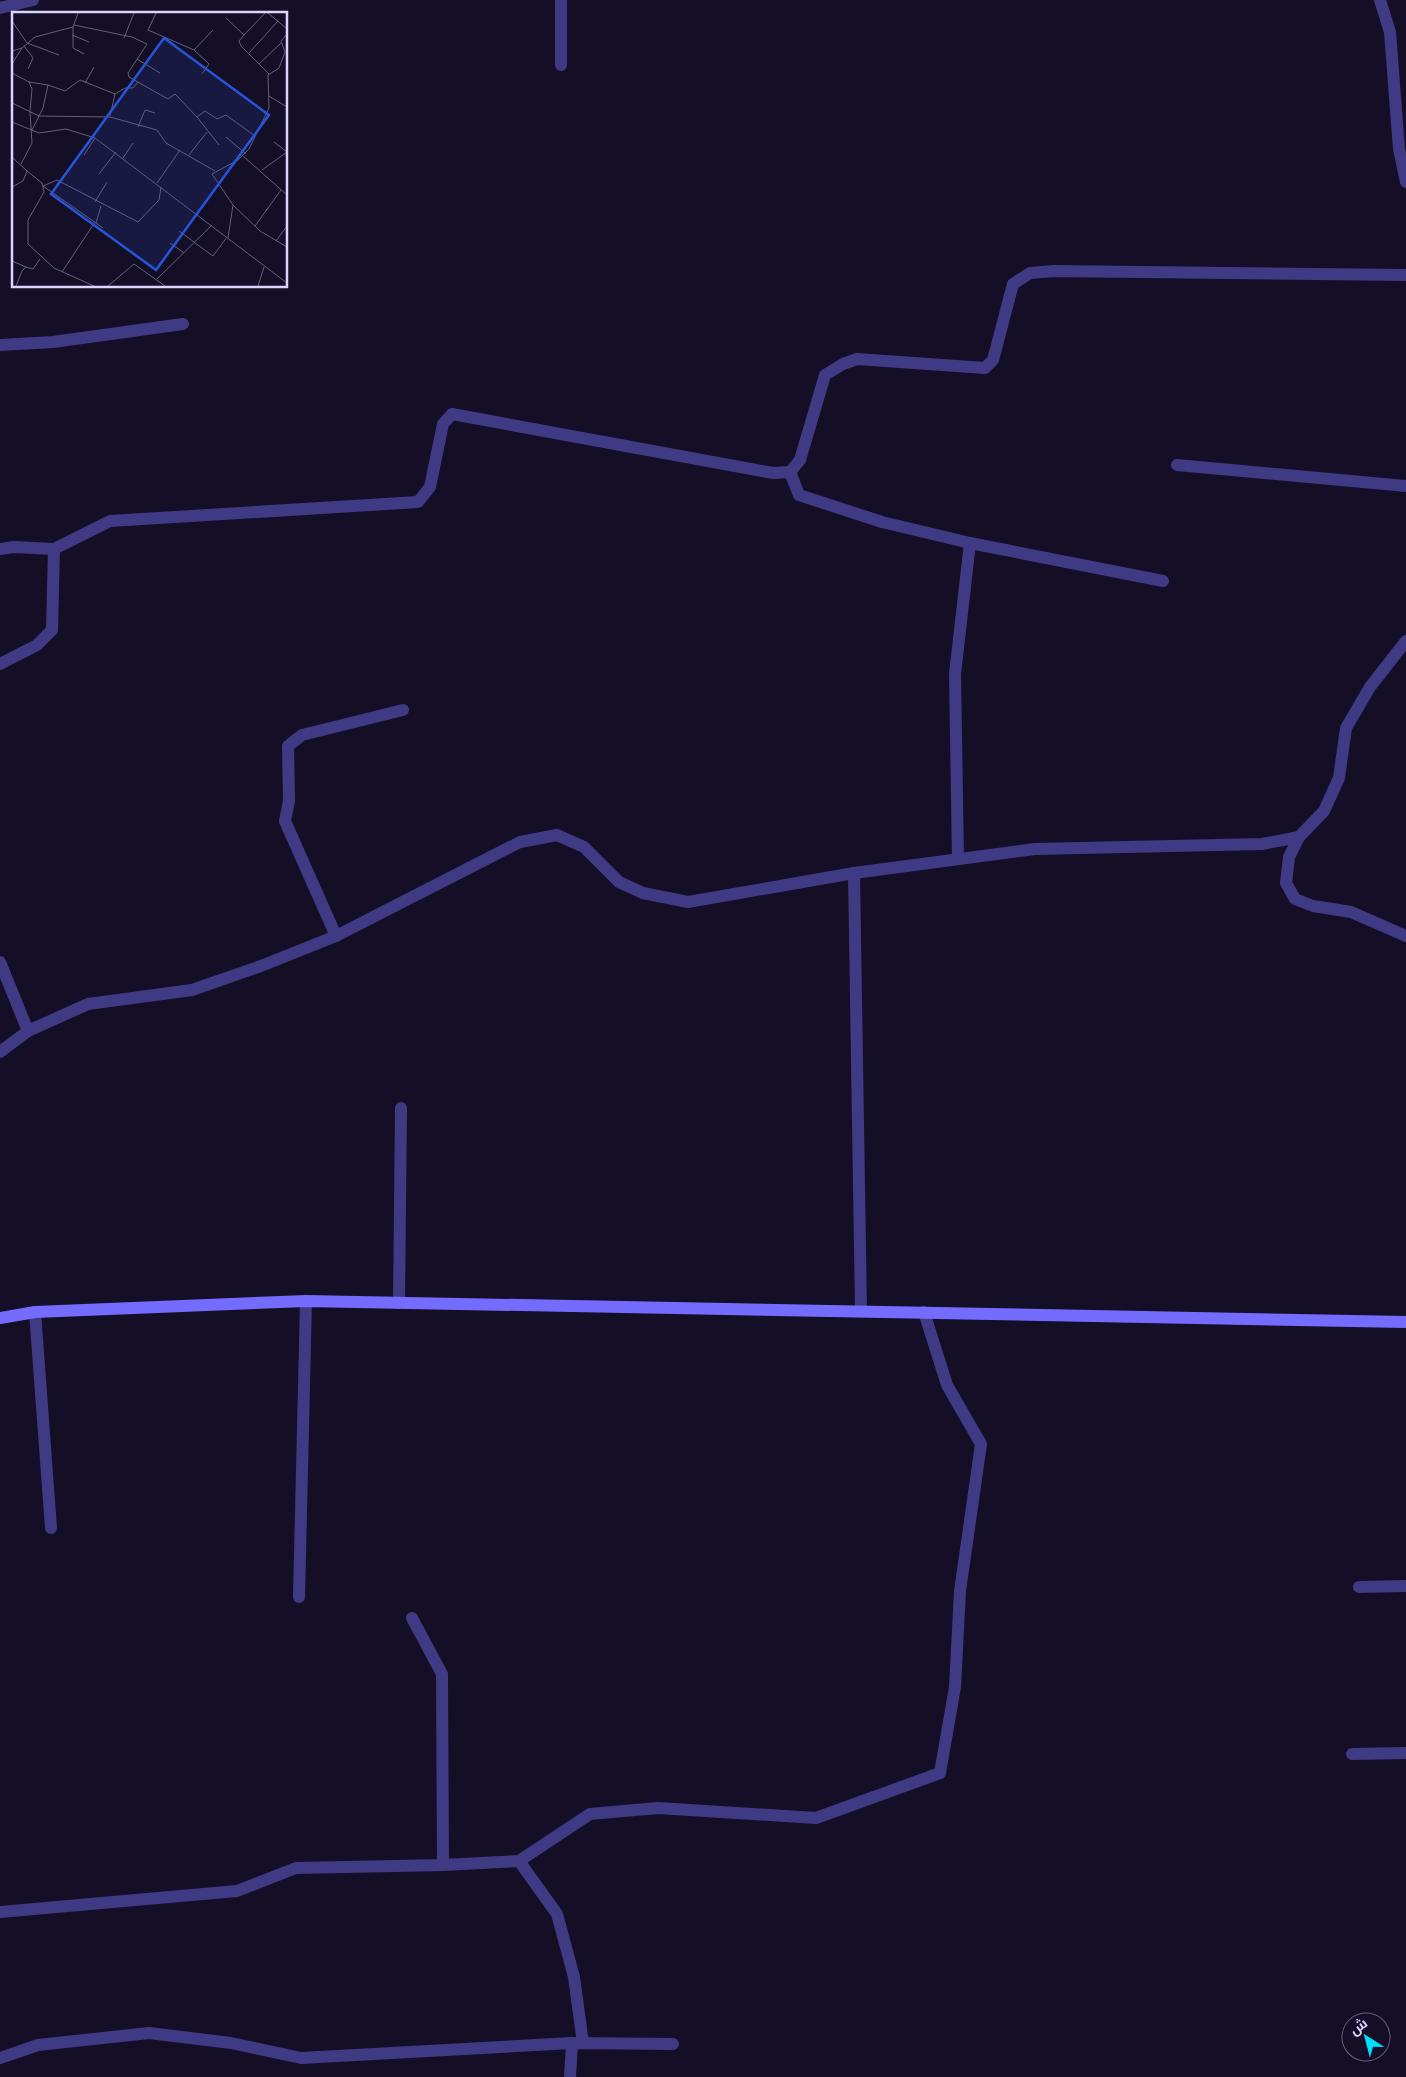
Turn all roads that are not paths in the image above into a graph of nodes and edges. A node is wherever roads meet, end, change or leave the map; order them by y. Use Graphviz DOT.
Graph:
graph roads {
  1 [pos="33,0"];
  2 [pos="561,0"];
  3 [pos="1380,0"];
  4 [pos="0,8"];
  5 [pos="561,65"];
  6 [pos="1406,182"];
  7 [pos="1406,275"];
  8 [pos="183,324"];
  9 [pos="0,345"];
  10 [pos="1177,465"];
  11 [pos="790,472"];
  12 [pos="1406,486"];
  13 [pos="970,543"];
  14 [pos="0,549"];
  15 [pos="54,549"];
  16 [pos="1163,581"];
  17 [pos="1406,641"];
  18 [pos="0,664"];
  19 [pos="403,710"];
  20 [pos="1300,837"];
  21 [pos="958,859"];
  22 [pos="854,873"];
  23 [pos="336,936"];
  24 [pos="1406,936"];
  25 [pos="0,962"];
  26 [pos="28,1031"];
  27 [pos="0,1052"];
  28 [pos="401,1108"];
  29 [pos="306,1301"];
  30 [pos="399,1303"];
  31 [pos="861,1311"];
  32 [pos="35,1312"];
  33 [pos="924,1312"];
  34 [pos="0,1318"];
  35 [pos="1406,1322"];
  36 [pos="51,1528"];
  37 [pos="1359,1586"];
  38 [pos="1406,1586"];
  39 [pos="299,1597"];
  40 [pos="412,1618"];
  41 [pos="1406,1753"];
  42 [pos="1352,1754"];
  43 [pos="520,1861"];
  44 [pos="443,1866"];
  45 [pos="0,1912"];
  46 [pos="577,2043"];
  47 [pos="673,2044"];
  48 [pos="0,2058"];
  49 [pos="570,2077"];
  1 -- 4 [label="street"];
  2 -- 5 [label="street"];
  3 -- 6 [label="street"];
  7 -- 11 [label="street"];
  8 -- 9 [label="street"];
  10 -- 12 [label="street"];
  11 -- 13 [label="street"];
  11 -- 15 [label="street"];
  13 -- 16 [label="street"];
  13 -- 21 [label="street"];
  14 -- 15 [label="street"];
  15 -- 18 [label="street"];
  17 -- 20 [label="street"];
  19 -- 23 [label="street"];
  20 -- 21 [label="street"];
  20 -- 24 [label="street"];
  21 -- 22 [label="street"];
  22 -- 23 [label="street"];
  22 -- 31 [label="street"];
  23 -- 26 [label="street"];
  25 -- 26 [label="street"];
  26 -- 27 [label="street"];
  28 -- 30 [label="street"];
  29 -- 30 [label="street"];
  29 -- 32 [label="street"];
  29 -- 39 [label="street"];
  30 -- 31 [label="street"];
  31 -- 33 [label="street"];
  32 -- 34 [label="street"];
  32 -- 36 [label="street"];
  33 -- 35 [label="street"];
  33 -- 43 [label="street"];
  37 -- 38 [label="street"];
  40 -- 44 [label="street"];
  41 -- 42 [label="street"];
  43 -- 44 [label="street"];
  43 -- 46 [label="street"];
  44 -- 45 [label="street"];
  46 -- 47 [label="street"];
  46 -- 48 [label="street"];
  46 -- 49 [label="street"];
}
